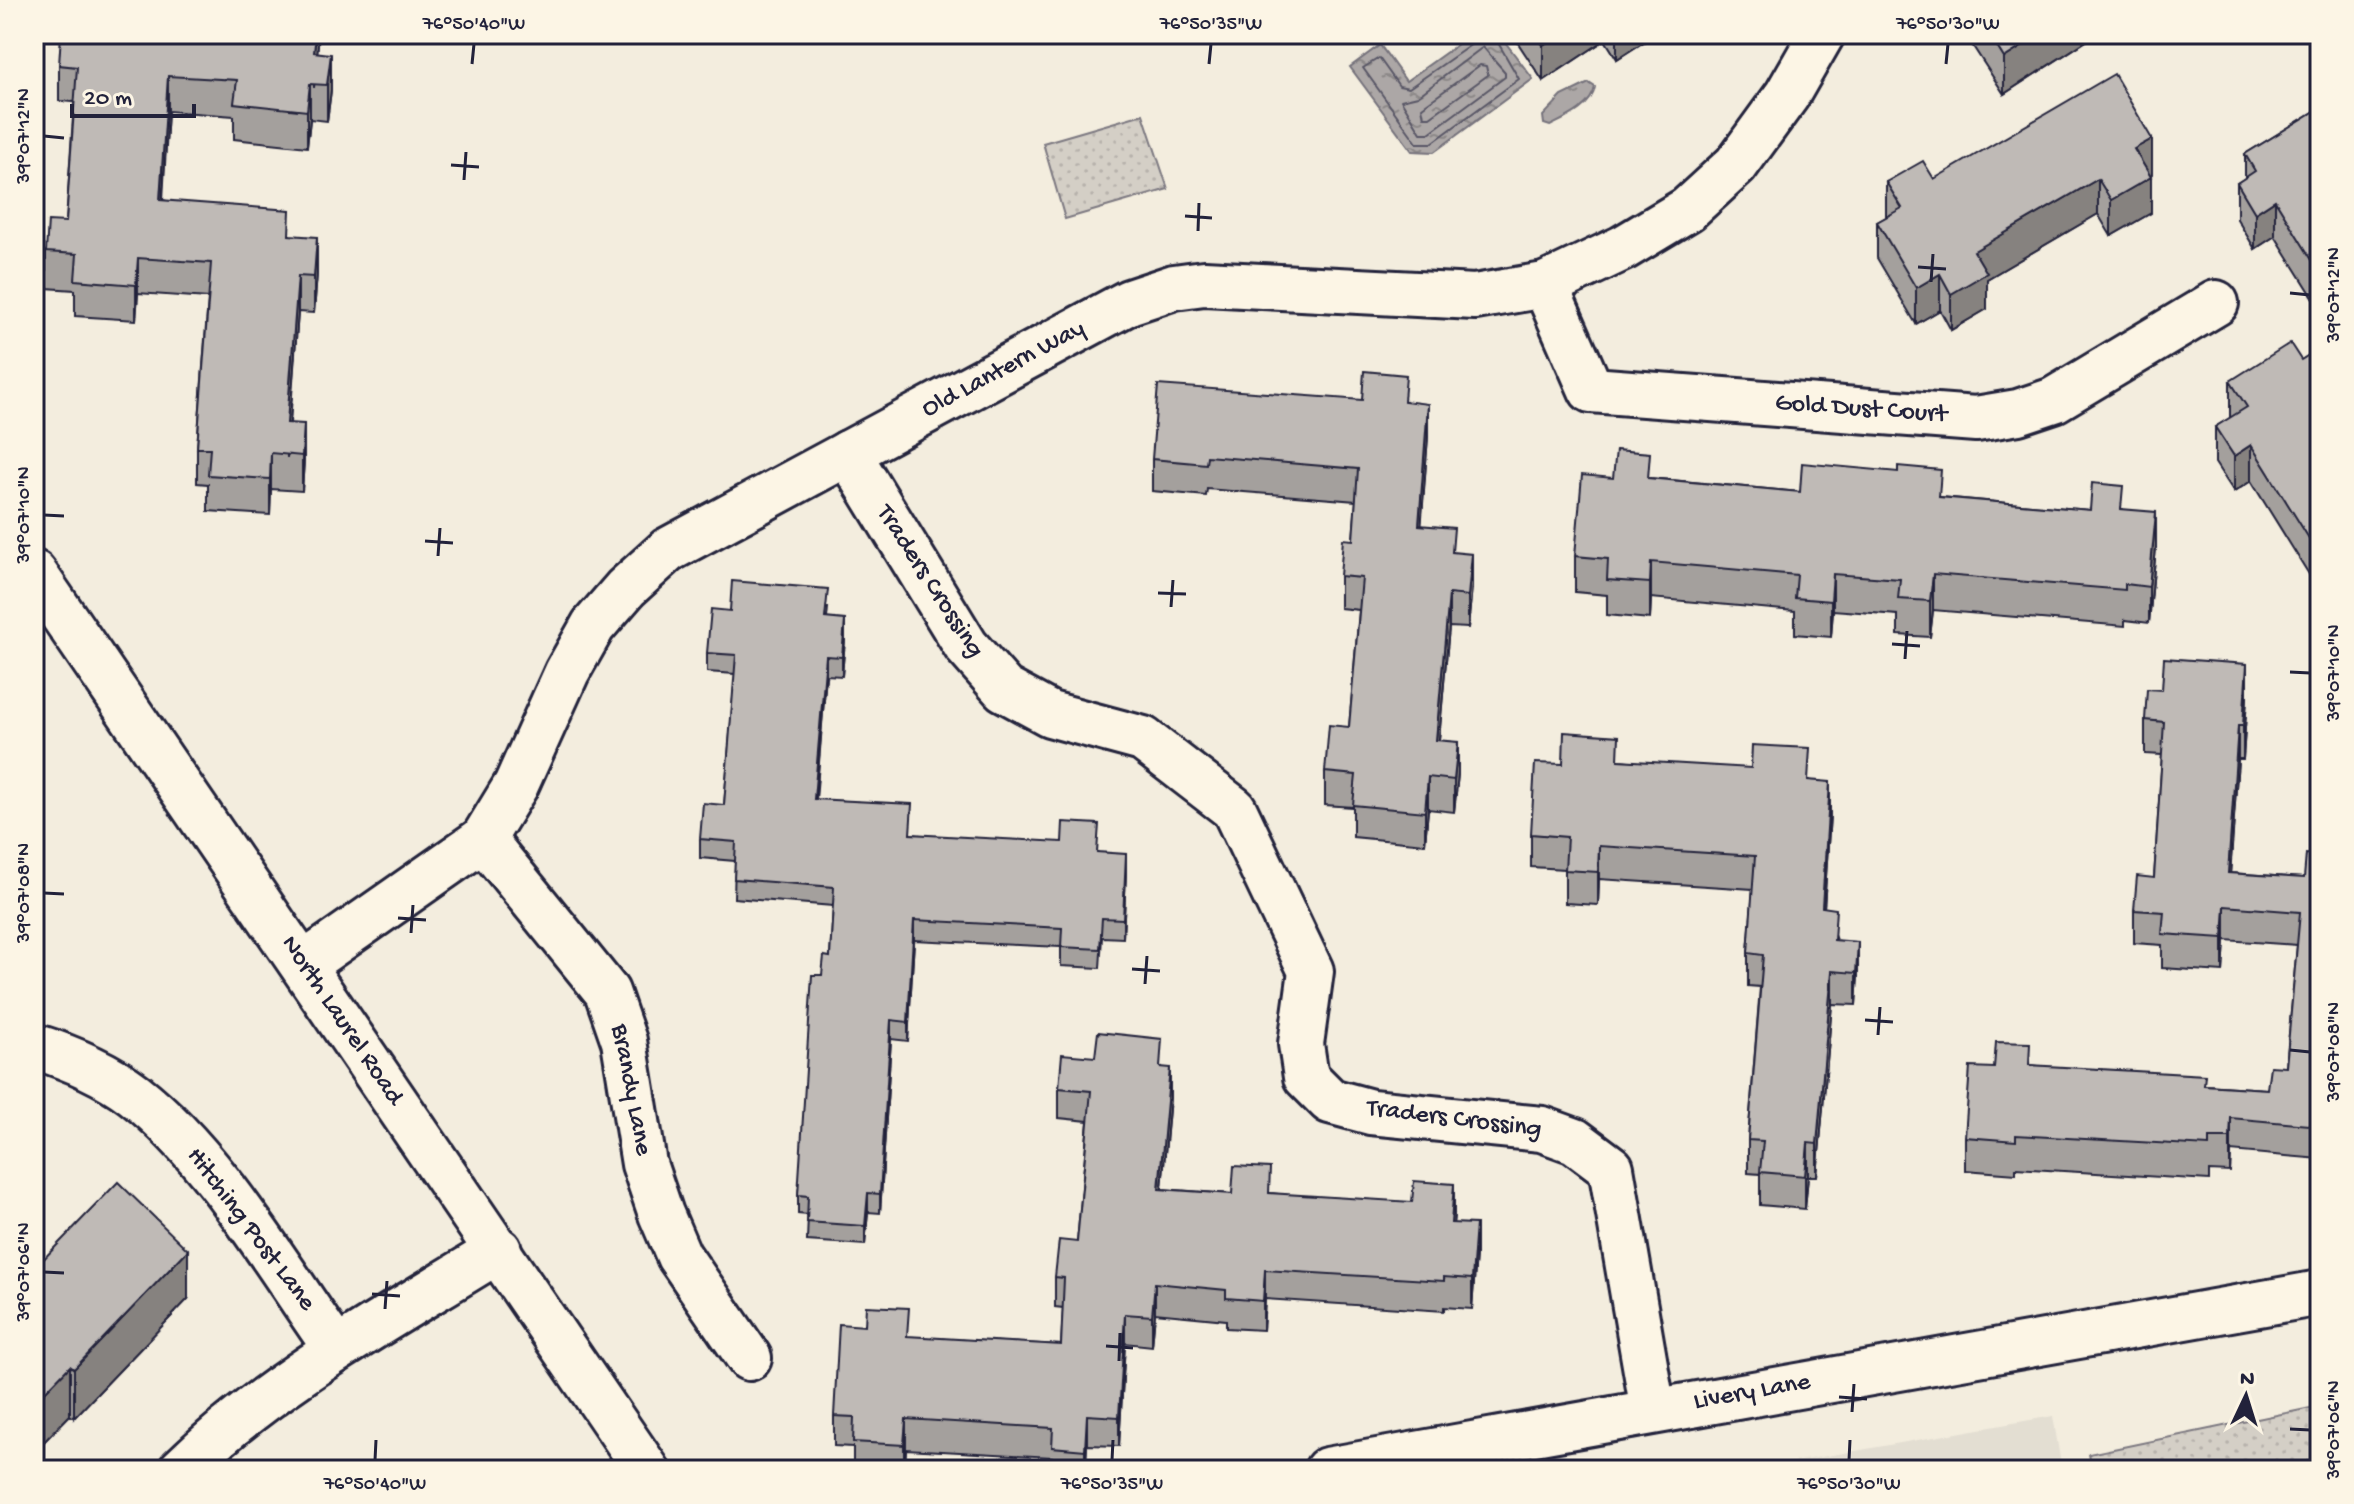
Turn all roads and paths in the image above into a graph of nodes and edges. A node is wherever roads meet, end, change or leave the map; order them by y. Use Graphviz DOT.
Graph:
graph roads {
  1 [pos="1822,34"];
  2 [pos="1545,285"];
  3 [pos="2216,303"];
  4 [pos="848,453"];
  5 [pos="34,573"];
  6 [pos="483,839"];
  7 [pos="303,965"];
  8 [pos="34,1046"];
  9 [pos="499,1250"];
  10 [pos="2320,1293"];
  11 [pos="336,1349"];
  12 [pos="749,1358"];
  13 [pos="1653,1411"];
  14 [pos="181,1470"];
  15 [pos="647,1470"];
  16 [pos="1327,1470"];
  1 -- 2 [label="street, Old Lantern Way"];
  2 -- 3 [label="street, Gold Dust Court"];
  2 -- 4 [label="street, Old Lantern Way"];
  4 -- 6 [label="street, Old Lantern Way"];
  4 -- 13 [label="street, Traders Crossing"];
  5 -- 7 [label="street, North Laurel Road"];
  6 -- 7 [label="street, Old Lantern Way"];
  6 -- 12 [label="street, Brandy Lane"];
  7 -- 9 [label="street, North Laurel Road"];
  8 -- 11 [label="street, Hitching Post Lane"];
  9 -- 11 [label="street"];
  9 -- 15 [label="street, North Laurel Road"];
  10 -- 13 [label="street, Livery Lane"];
  11 -- 14 [label="street"];
  13 -- 16 [label="street, Livery Lane"];
}
